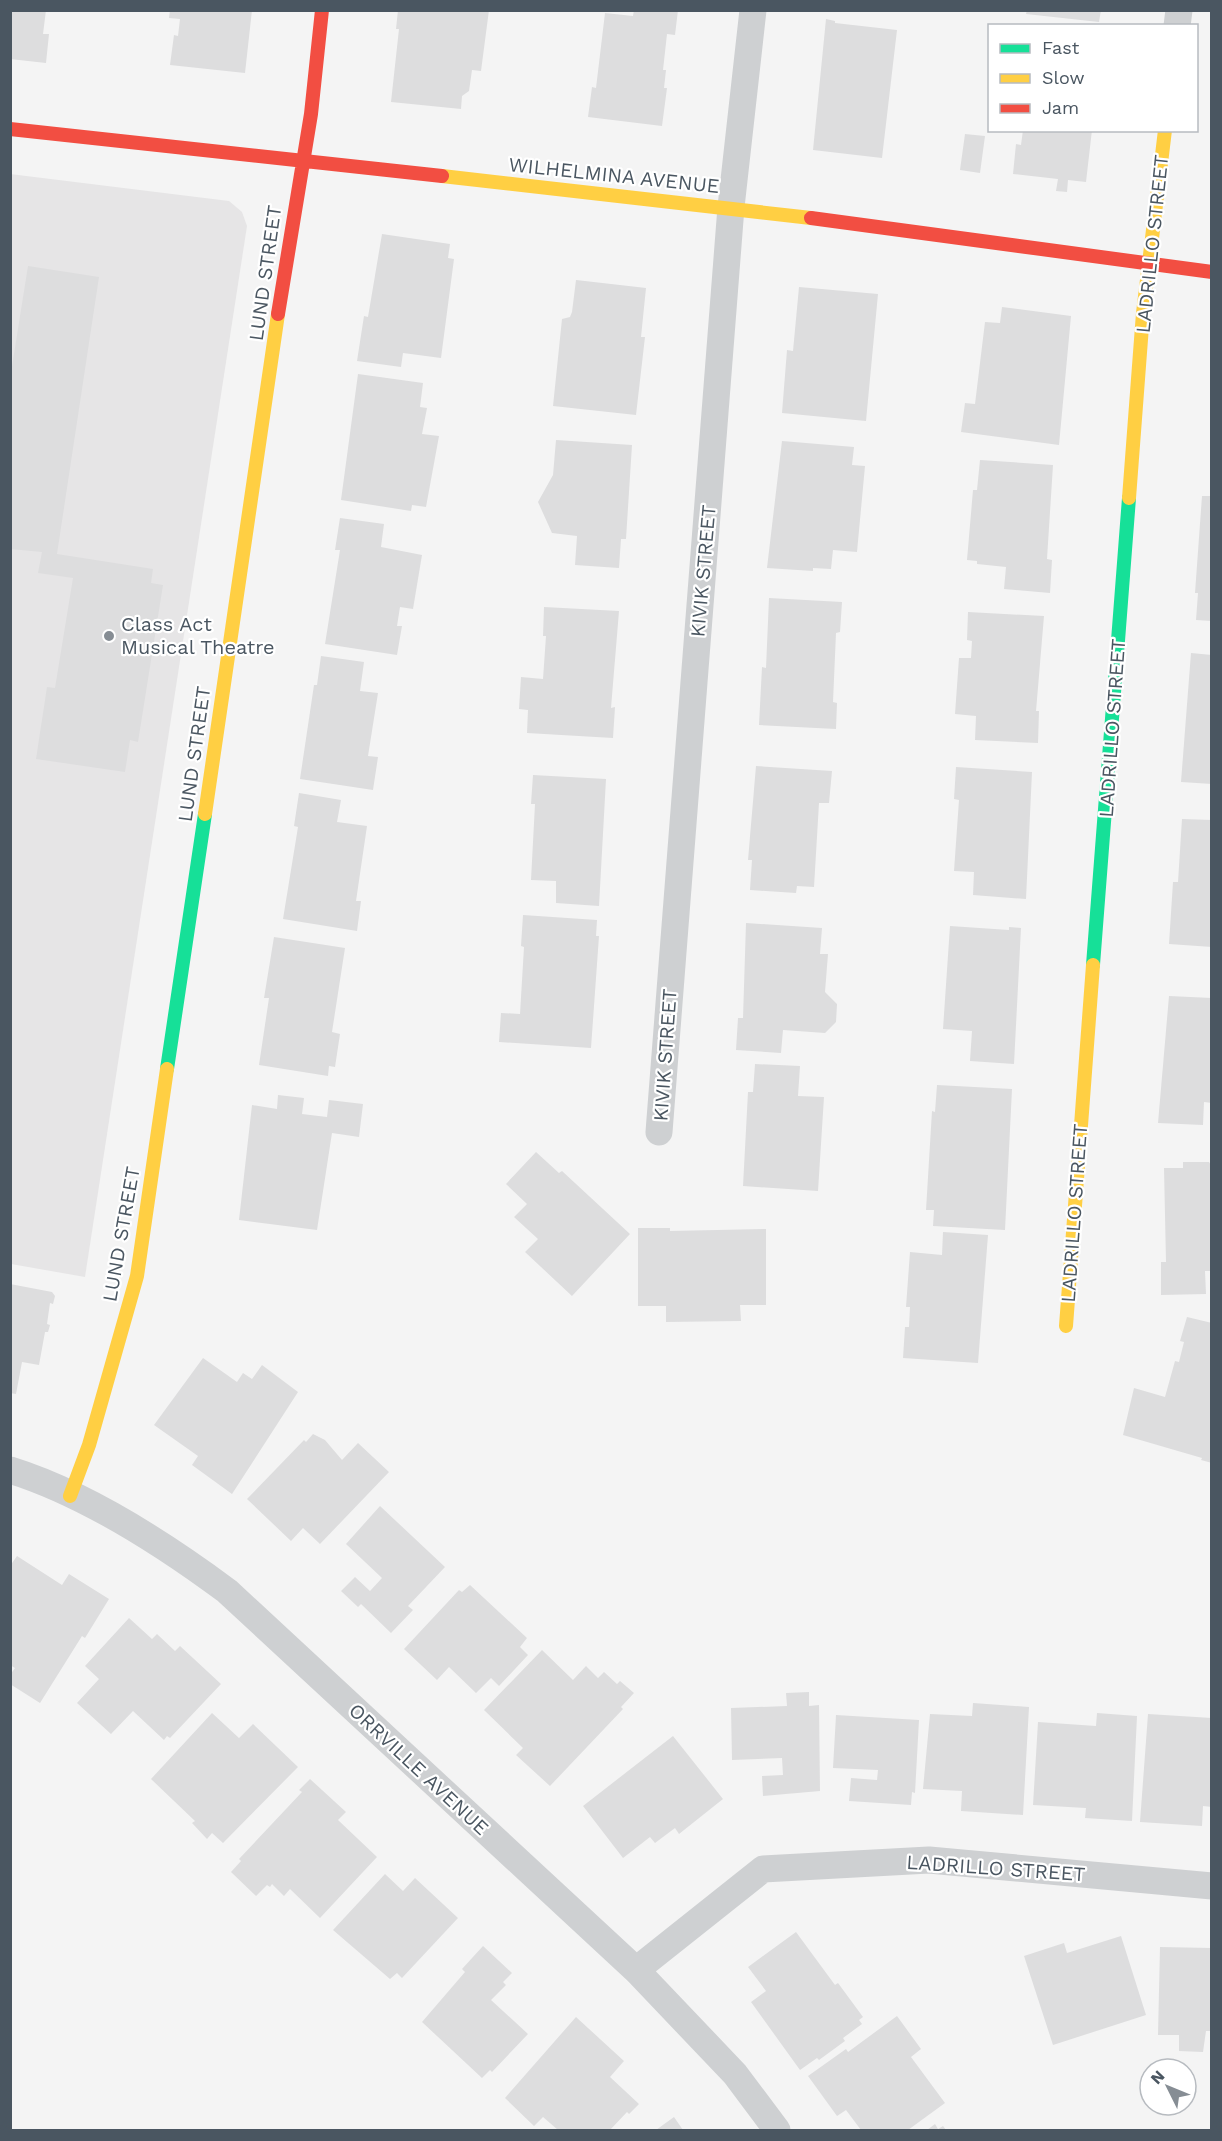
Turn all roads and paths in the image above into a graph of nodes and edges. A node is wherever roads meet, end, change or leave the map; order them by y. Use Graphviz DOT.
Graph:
graph roads {
  1 [pos="322,10"];
  2 [pos="753,10"];
  3 [pos="10,129"];
  4 [pos="1165,132"];
  5 [pos="301,162"];
  6 [pos="731,207"];
  7 [pos="1148,263"];
  8 [pos="1212,272"];
  9 [pos="659,1132"];
  10 [pos="1066,1326"];
  11 [pos="10,1470"];
  12 [pos="70,1496"];
  13 [pos="1212,1886"];
  14 [pos="636,1970"];
  15 [pos="777,2130"];
  1 -- 5 [label="street, LUND STREET"];
  2 -- 6 [label="street, KIVIK STREET"];
  3 -- 5 [label="street, WILHELMINA AVENUE"];
  4 -- 7 [label="street, LADRILLO STREET"];
  5 -- 6 [label="street, WILHELMINA AVENUE"];
  5 -- 12 [label="street, LUND STREET"];
  6 -- 7 [label="street, WILHELMINA AVENUE"];
  6 -- 9 [label="street, KIVIK STREET"];
  7 -- 8 [label="street, WILHELMINA AVENUE"];
  7 -- 10 [label="street, LADRILLO STREET"];
  11 -- 12 [label="street, ORRVILLE AVENUE"];
  12 -- 14 [label="street, ORRVILLE AVENUE"];
  13 -- 14 [label="street, LADRILLO STREET"];
  14 -- 15 [label="street, ORRVILLE AVENUE"];
}
